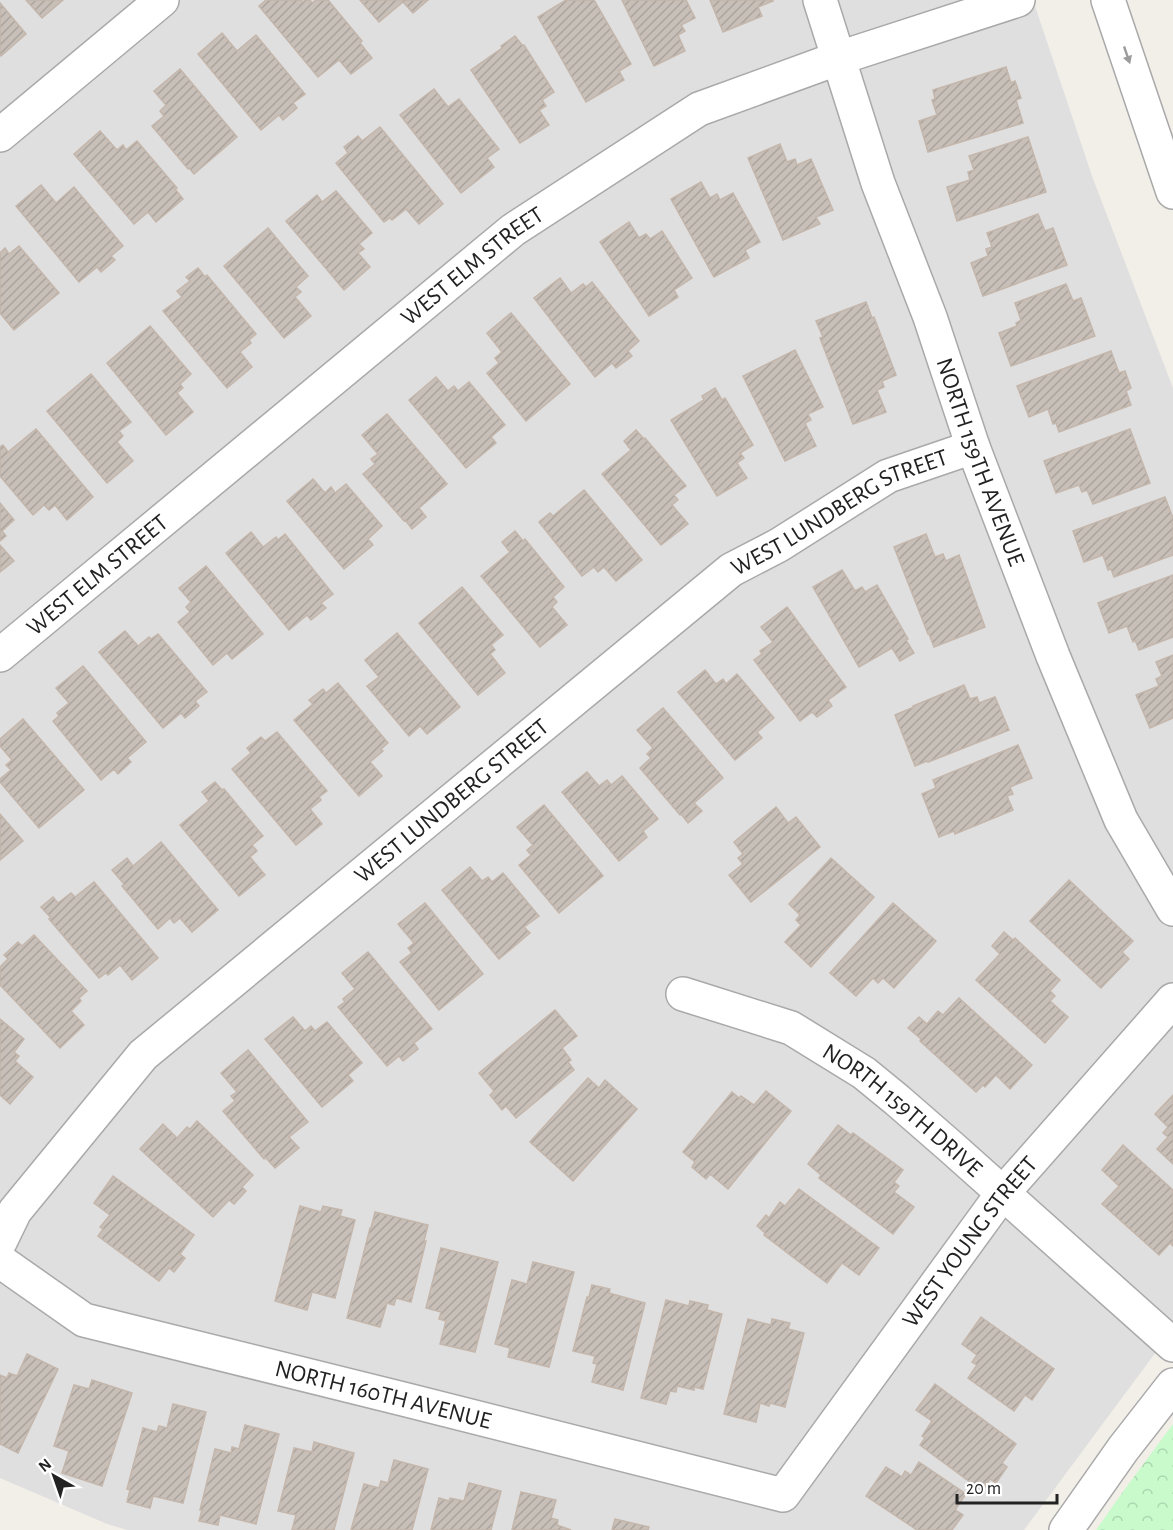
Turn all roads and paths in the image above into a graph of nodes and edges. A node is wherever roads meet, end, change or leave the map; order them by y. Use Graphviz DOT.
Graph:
graph roads {
  1 [pos="162,0"];
  2 [pos="820,0"];
  3 [pos="1018,0"];
  4 [pos="1108,0"];
  5 [pos="839,58"];
  6 [pos="0,135"];
  7 [pos="1173,192"];
  8 [pos="973,447"];
  9 [pos="0,655"];
  10 [pos="1173,909"];
  11 [pos="683,994"];
  12 [pos="1173,1000"];
  13 [pos="1002,1194"];
  14 [pos="0,1242"];
  15 [pos="0,1261"];
  16 [pos="1173,1345"];
  17 [pos="1173,1385"];
  18 [pos="783,1495"];
  19 [pos="1066,1530"];
  1 -- 6 [label="street"];
  2 -- 5 [label="street, NORTH 159TH AVENUE"];
  3 -- 5 [label="street, WEST ELM STREET"];
  4 -- 7 [label="street, one-way"];
  5 -- 8 [label="street, NORTH 159TH AVENUE"];
  5 -- 9 [label="street, WEST ELM STREET"];
  8 -- 10 [label="street, NORTH 159TH AVENUE"];
  8 -- 14 [label="street, WEST LUNDBERG STREET"];
  11 -- 13 [label="street, NORTH 159TH DRIVE"];
  12 -- 13 [label="street, WEST YOUNG STREET"];
  13 -- 16 [label="street, NORTH 159TH DRIVE"];
  13 -- 18 [label="street, WEST YOUNG STREET"];
  15 -- 18 [label="street, NORTH 160TH AVENUE"];
  17 -- 19 [label="street"];
}
